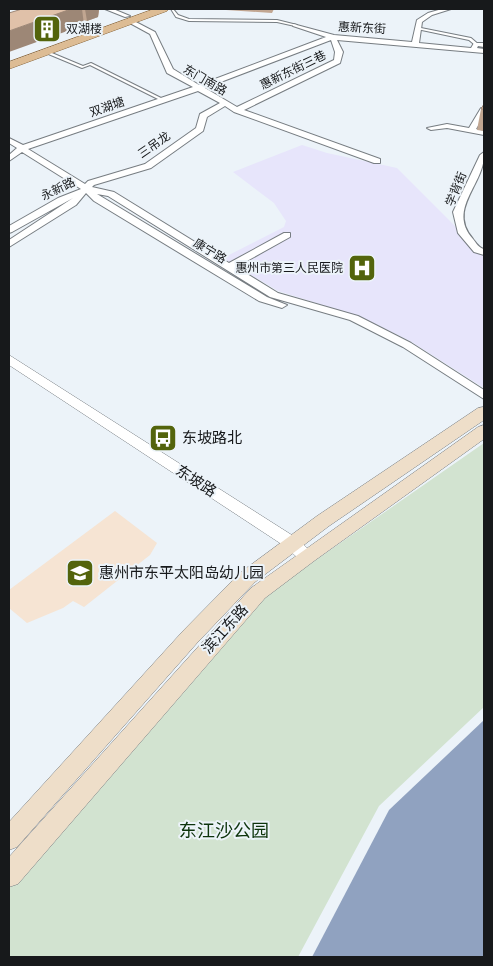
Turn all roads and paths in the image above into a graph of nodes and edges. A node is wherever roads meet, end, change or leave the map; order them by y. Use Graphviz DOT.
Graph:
graph roads {
  1 [pos="108,9"];
  2 [pos="146,9"];
  3 [pos="163,9"];
  4 [pos="172,9"];
  5 [pos="448,9"];
  6 [pos="128,18"];
  7 [pos="295,25"];
  8 [pos="417,28"];
  9 [pos="333,37"];
  10 [pos="414,43"];
  11 [pos="484,44"];
  12 [pos="474,47"];
  13 [pos="484,51"];
  14 [pos="47,52"];
  15 [pos="9,59"];
  16 [pos="9,66"];
  17 [pos="198,88"];
  18 [pos="163,100"];
  19 [pos="224,104"];
  20 [pos="237,110"];
  21 [pos="484,110"];
  22 [pos="431,128"];
  23 [pos="471,131"];
  24 [pos="484,133"];
  25 [pos="9,140"];
  26 [pos="22,148"];
  27 [pos="484,155"];
  28 [pos="9,159"];
  29 [pos="377,161"];
  30 [pos="87,189"];
  31 [pos="9,230"];
  32 [pos="287,234"];
  33 [pos="9,244"];
  34 [pos="484,252"];
  35 [pos="228,267"];
  36 [pos="385,334"];
  37 [pos="9,359"];
  38 [pos="484,395"];
  39 [pos="484,412"];
  40 [pos="484,431"];
  41 [pos="299,550"];
  42 [pos="9,839"];
  43 [pos="9,875"];
  1 -- 6 [label="street, 东门南路"];
  2 -- 6 [label="main road"];
  3 -- 6 [label="main road"];
  4 -- 7 [label="lane"];
  5 -- 8 [label="street"];
  6 -- 14 [label="main road"];
  6 -- 15 [label="main road"];
  6 -- 17 [label="street, 东门南路"];
  7 -- 9 [label="street"];
  8 -- 10 [label="street"];
  8 -- 12 [label="lane"];
  9 -- 10 [label="street, 惠新东街"];
  9 -- 17 [label="street, 惠新东街"];
  9 -- 20 [label="street, 惠新东街三巷"];
  10 -- 12 [label="street, 惠新东街"];
  11 -- 12 [label="street"];
  12 -- 13 [label="street"];
  14 -- 16 [label="main road"];
  14 -- 18 [label="lane"];
  17 -- 18 [label="street, 双湖塘"];
  17 -- 19 [label="street, 东门南路"];
  18 -- 26 [label="street, 双湖塘"];
  19 -- 20 [label="street, 东门南路"];
  19 -- 30 [label="street, 三吊龙"];
  20 -- 29 [label="street, 东门南路"];
  21 -- 23 [label="street"];
  22 -- 23 [label="street"];
  23 -- 24 [label="street"];
  25 -- 26 [label="street, 康宁路"];
  26 -- 28 [label="street"];
  26 -- 30 [label="street, 康宁路"];
  27 -- 34 [label="street, 学背街"];
  30 -- 31 [label="street, 永新路"];
  30 -- 33 [label="street, 永新路"];
  30 -- 35 [label="street, 康宁路"];
  30 -- 36 [label="street, 康宁路"];
  32 -- 35 [label="street"];
  35 -- 36 [label="street, 康宁路"];
  36 -- 38 [label="street, 康宁路"];
  37 -- 41 [label="street, 东坡路"];
  39 -- 41 [label="main road, 滨江东路"];
  40 -- 41 [label="main road, 滨江东路"];
  41 -- 42 [label="main road, 滨江东路"];
  41 -- 43 [label="main road, 滨江东路"];
}
